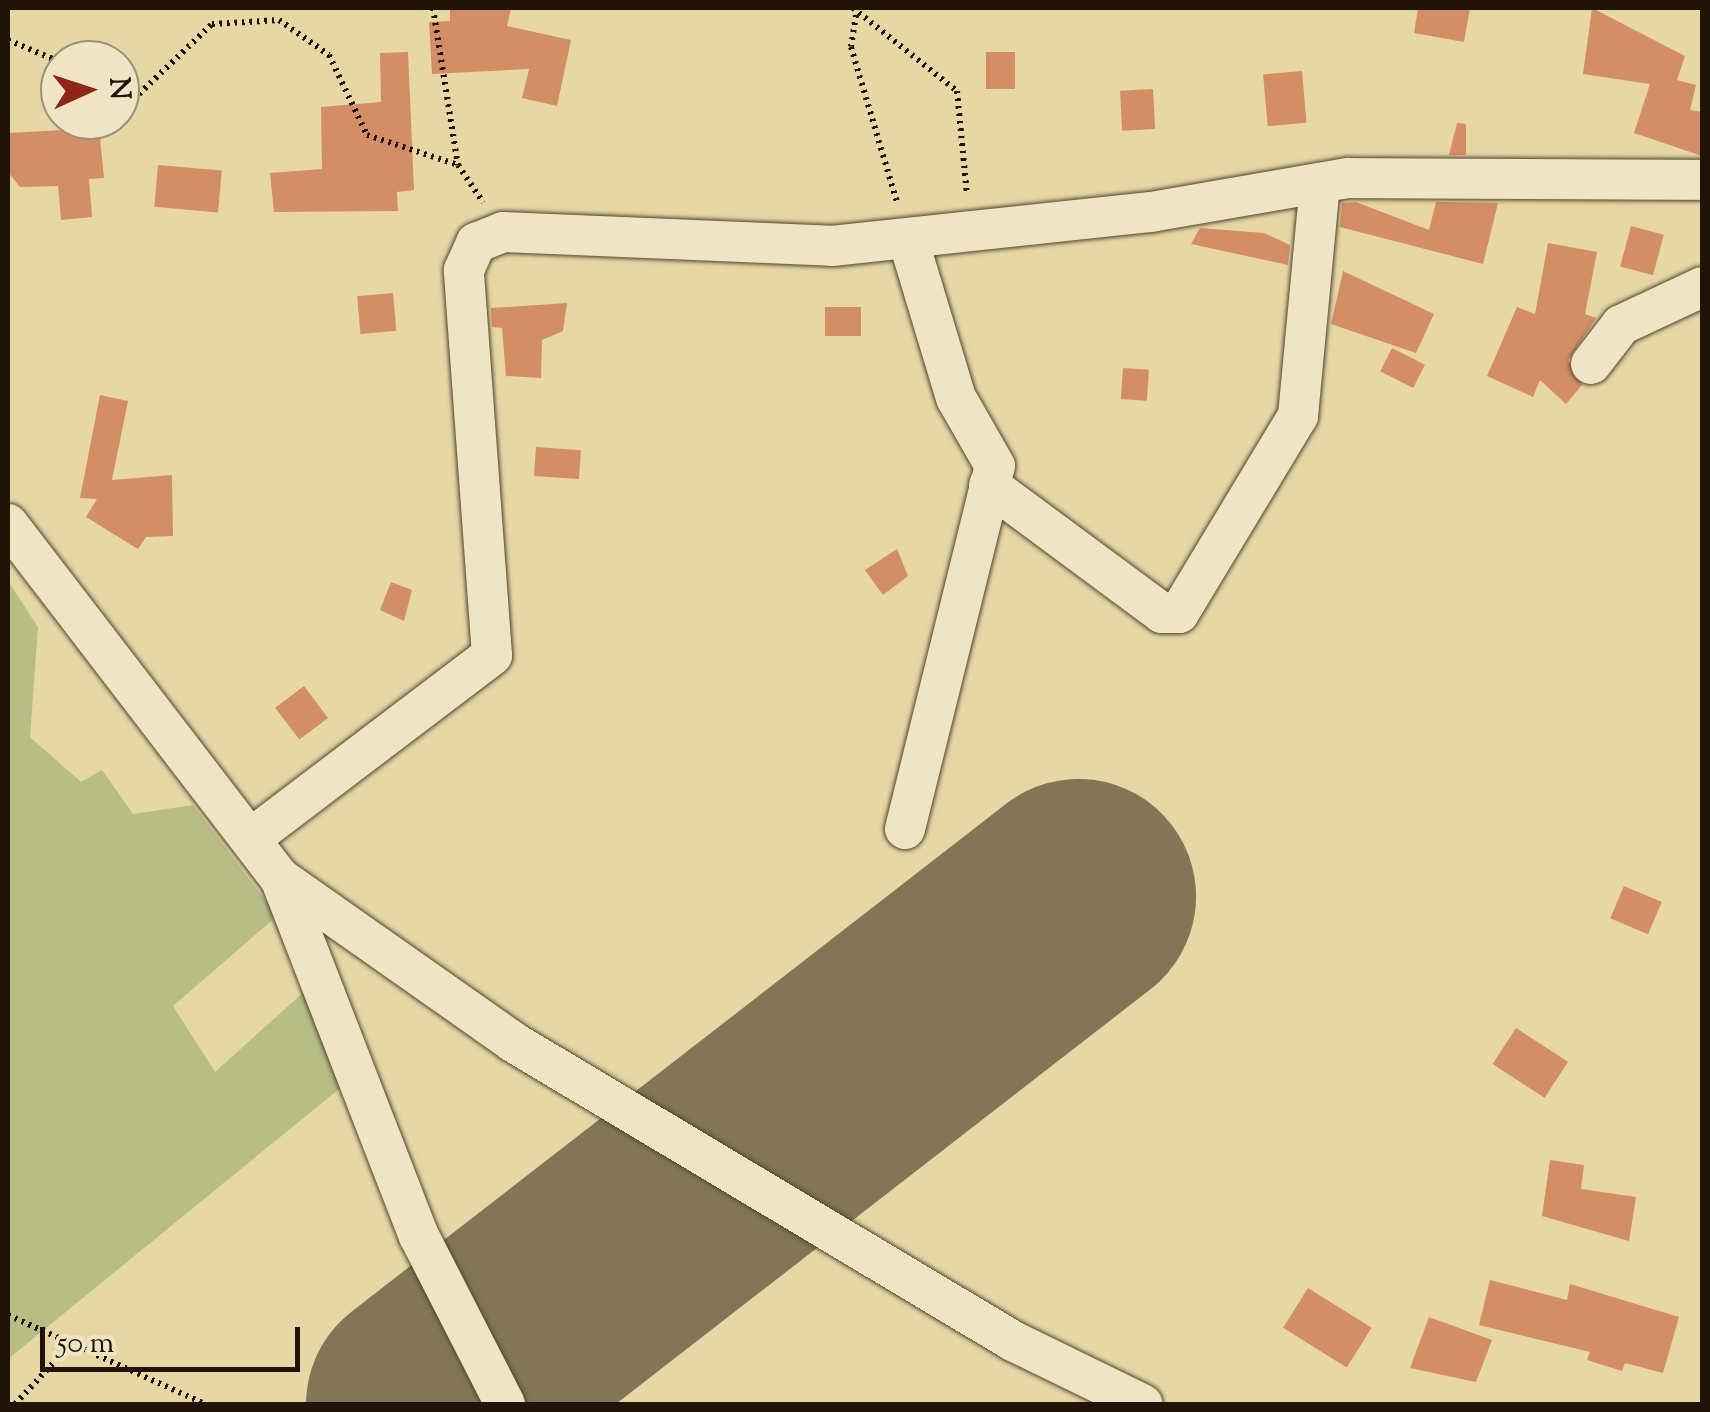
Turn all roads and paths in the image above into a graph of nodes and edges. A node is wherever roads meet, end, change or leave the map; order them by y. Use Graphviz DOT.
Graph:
graph roads {
  1 [pos="433,8"];
  2 [pos="854,11"];
  3 [pos="8,40"];
  4 [pos="40,54"];
  5 [pos="140,93"];
  6 [pos="458,165"];
  7 [pos="1702,180"];
  8 [pos="1320,183"];
  9 [pos="969,230"];
  10 [pos="504,232"];
  11 [pos="908,242"];
  12 [pos="1702,286"];
  13 [pos="1591,364"];
  14 [pos="989,485"];
  15 [pos="8,524"];
  16 [pos="905,829"];
  17 [pos="250,839"];
  18 [pos="280,878"];
  19 [pos="8,1315"];
  20 [pos="72,1344"];
  21 [pos="15,1404"];
  22 [pos="205,1404"];
  23 [pos="504,1404"];
  24 [pos="1142,1404"];
  1 -- 6 [label="path"];
  2 -- 9 [label="path"];
  2 -- 11 [label="path"];
  3 -- 4 [label="path"];
  5 -- 6 [label="path"];
  6 -- 10 [label="path"];
  7 -- 8 [label="street"];
  8 -- 9 [label="street"];
  8 -- 14 [label="street"];
  9 -- 11 [label="street"];
  10 -- 11 [label="street"];
  10 -- 17 [label="street"];
  11 -- 14 [label="street"];
  12 -- 13 [label="street"];
  14 -- 16 [label="street"];
  15 -- 17 [label="street"];
  17 -- 18 [label="street"];
  18 -- 23 [label="street"];
  18 -- 24 [label="street"];
  19 -- 20 [label="path"];
  20 -- 21 [label="path"];
  20 -- 22 [label="path"];
}
